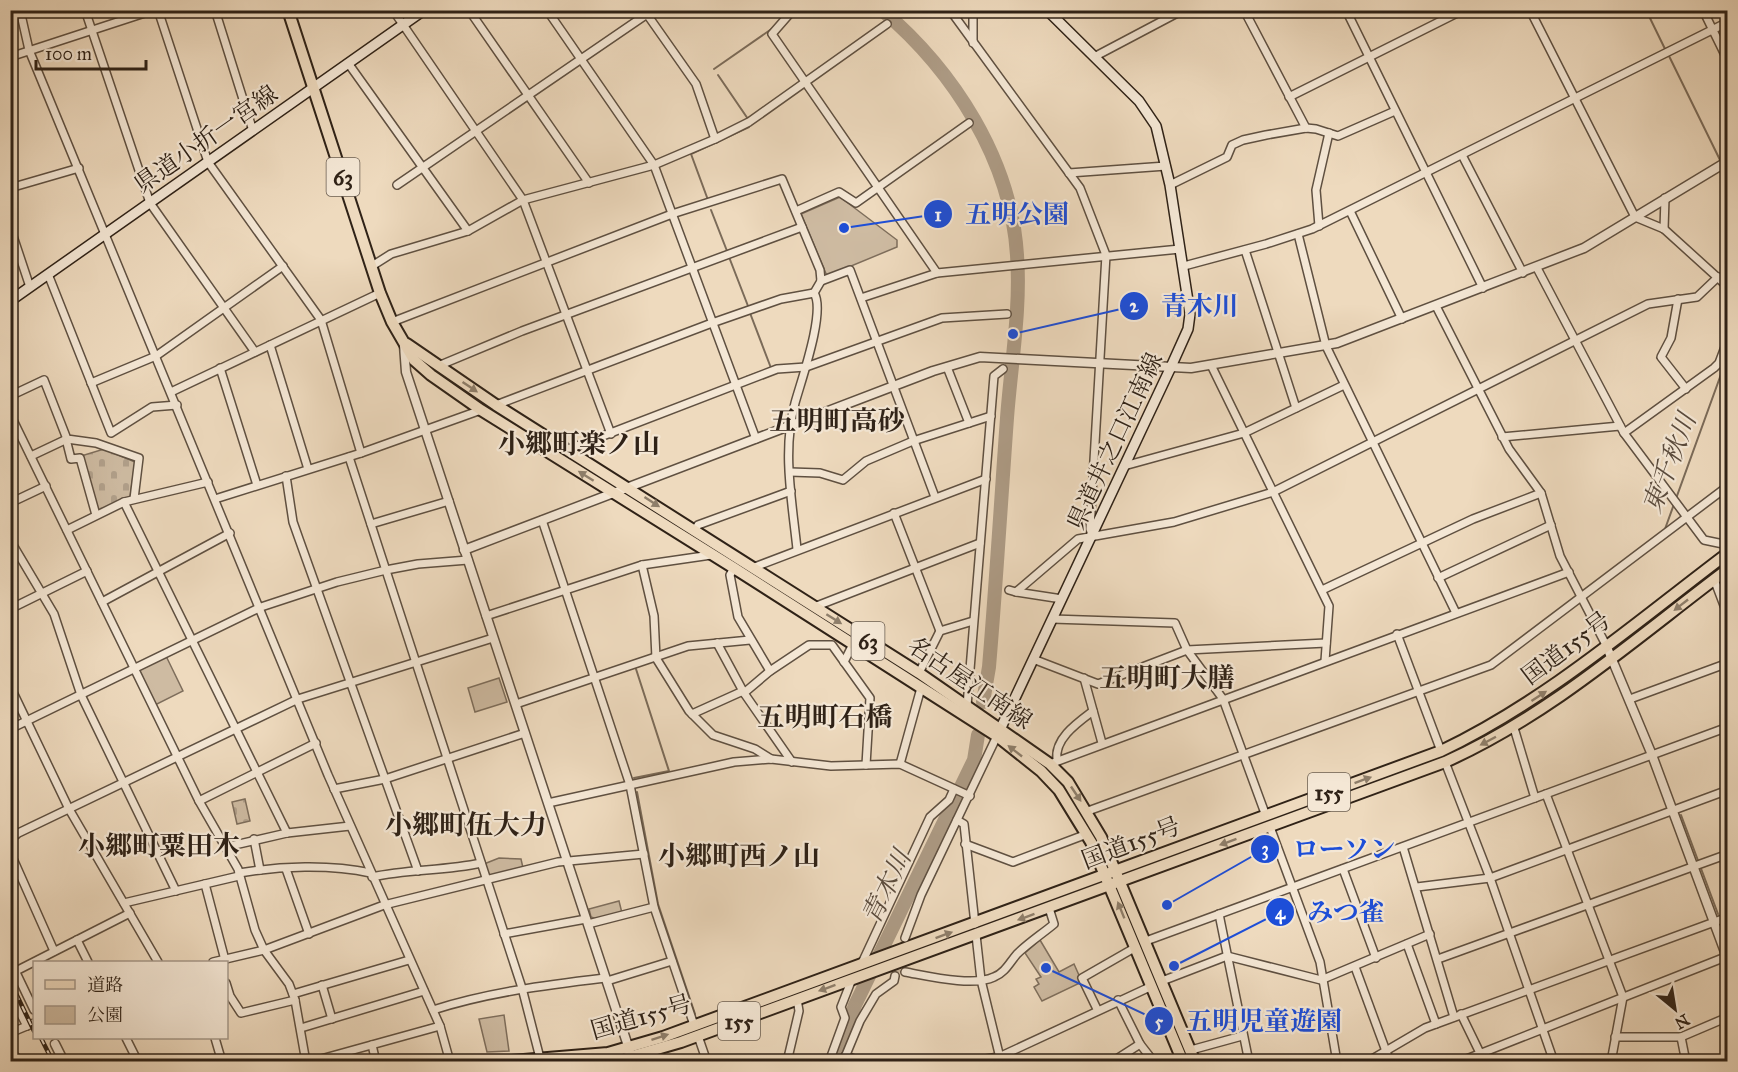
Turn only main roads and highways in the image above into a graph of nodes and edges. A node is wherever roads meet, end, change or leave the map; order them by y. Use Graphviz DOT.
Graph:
graph roads {
  1 [pos="288,10"];
  2 [pos="424,10"];
  3 [pos="1047,10"];
  4 [pos="314,87"];
  5 [pos="10,300"];
  6 [pos="404,342"];
  7 [pos="1728,553"];
  8 [pos="1728,569"];
  9 [pos="999,732"];
  10 [pos="1443,757"];
  11 [pos="1111,871"];
  12 [pos="1116,883"];
  13 [pos="976,929"];
  14 [pos="696,1030"];
  15 [pos="631,1056"];
  16 [pos="1185,1056"];
  17 [pos="499,1062"];
  18 [pos="612,1062"];
  19 [pos="1195,1062"];
  1 -- 4 [label="main road, 名古屋江南線 / 63"];
  2 -- 4 [label="main road, 県道小折一宮線"];
  3 -- 9 [label="main road, 県道井之口江南線"];
  4 -- 5 [label="main road, 県道小折一宮線"];
  4 -- 6 [label="main road, 名古屋江南線 / 63"];
  6 -- 9 [label="main road, 名古屋江南線 / 63, one-way"];
  9 -- 6 [label="main road, 名古屋江南線 / 63, one-way"];
  10 -- 7 [label="main road, 国道155号 / 155, one-way"];
  8 -- 10 [label="main road, 国道155号 / 155, one-way"];
  11 -- 9 [label="main road, 名古屋江南線 / 63, one-way"];
  9 -- 11 [label="main road, 名古屋江南線 / 63, one-way"];
  11 -- 10 [label="main road, 国道155号 / 155, one-way"];
  10 -- 12 [label="main road, 国道155号 / 155, one-way"];
  11 -- 12 [label="main road, 名古屋江南線 / 63"];
  11 -- 13 [label="main road, 国道155号 / 155"];
  12 -- 13 [label="main road, 国道155号 / 155, one-way"];
  12 -- 16 [label="main road, 名古屋江南線 / 63"];
  14 -- 13 [label="main road, 国道155号 / 155, one-way"];
  13 -- 14 [label="main road, 国道155号 / 155, one-way"];
  14 -- 15 [label="main road, 国道155号 / 155"];
  15 -- 17 [label="main road, 国道155号 / 155"];
  15 -- 18 [label="main road, 国道155号 / 155"];
  16 -- 19 [label="main road, 名古屋江南線 / 63"];
}
